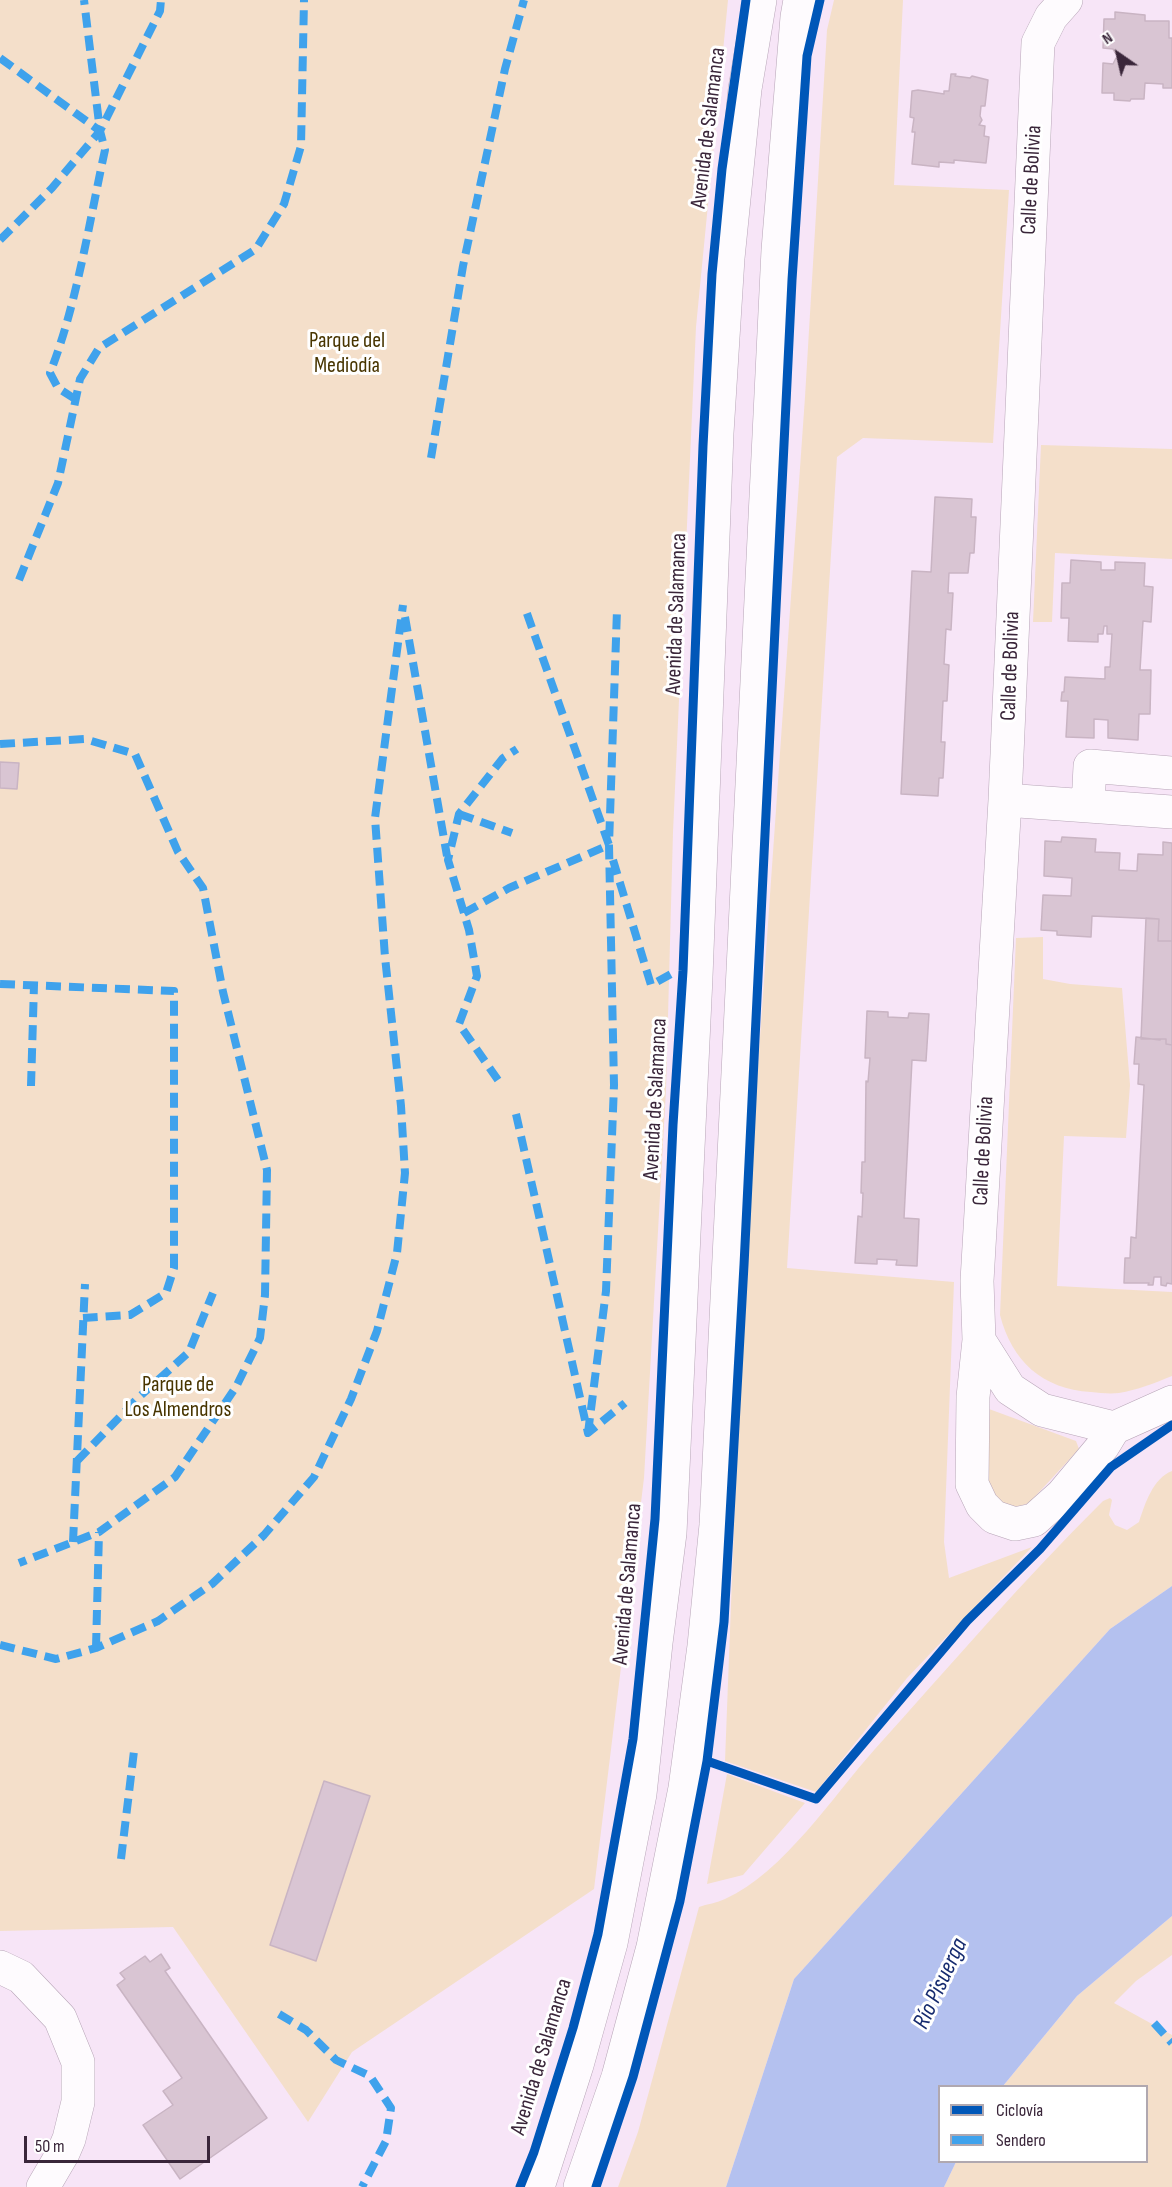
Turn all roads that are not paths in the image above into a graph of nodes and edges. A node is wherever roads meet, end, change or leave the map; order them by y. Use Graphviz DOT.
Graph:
graph roads {
  1 [pos="760,0"];
  2 [pos="800,0"];
  3 [pos="1066,0"];
  4 [pos="1172,773"];
  5 [pos="1005,800"];
  6 [pos="1088,806"];
  7 [pos="1172,812"];
  8 [pos="979,1340"];
  9 [pos="1172,1402"];
  10 [pos="1114,1428"];
  11 [pos="0,1967"];
  12 [pos="43,2187"];
  13 [pos="538,2187"];
  14 [pos="580,2187"];
  1 -- 13 [label="main road, Avenida de Salamanca"];
  2 -- 14 [label="main road"];
  3 -- 5 [label="main road, Calle de Bolivia"];
  4 -- 6 [label="main road"];
  5 -- 6 [label="main road"];
  5 -- 8 [label="main road, Calle de Bolivia"];
  6 -- 7 [label="main road"];
  8 -- 10 [label="main road"];
  8 -- 10 [label="main road, Calle de Bolivia"];
  9 -- 10 [label="main road"];
  11 -- 12 [label="main road"];
}
